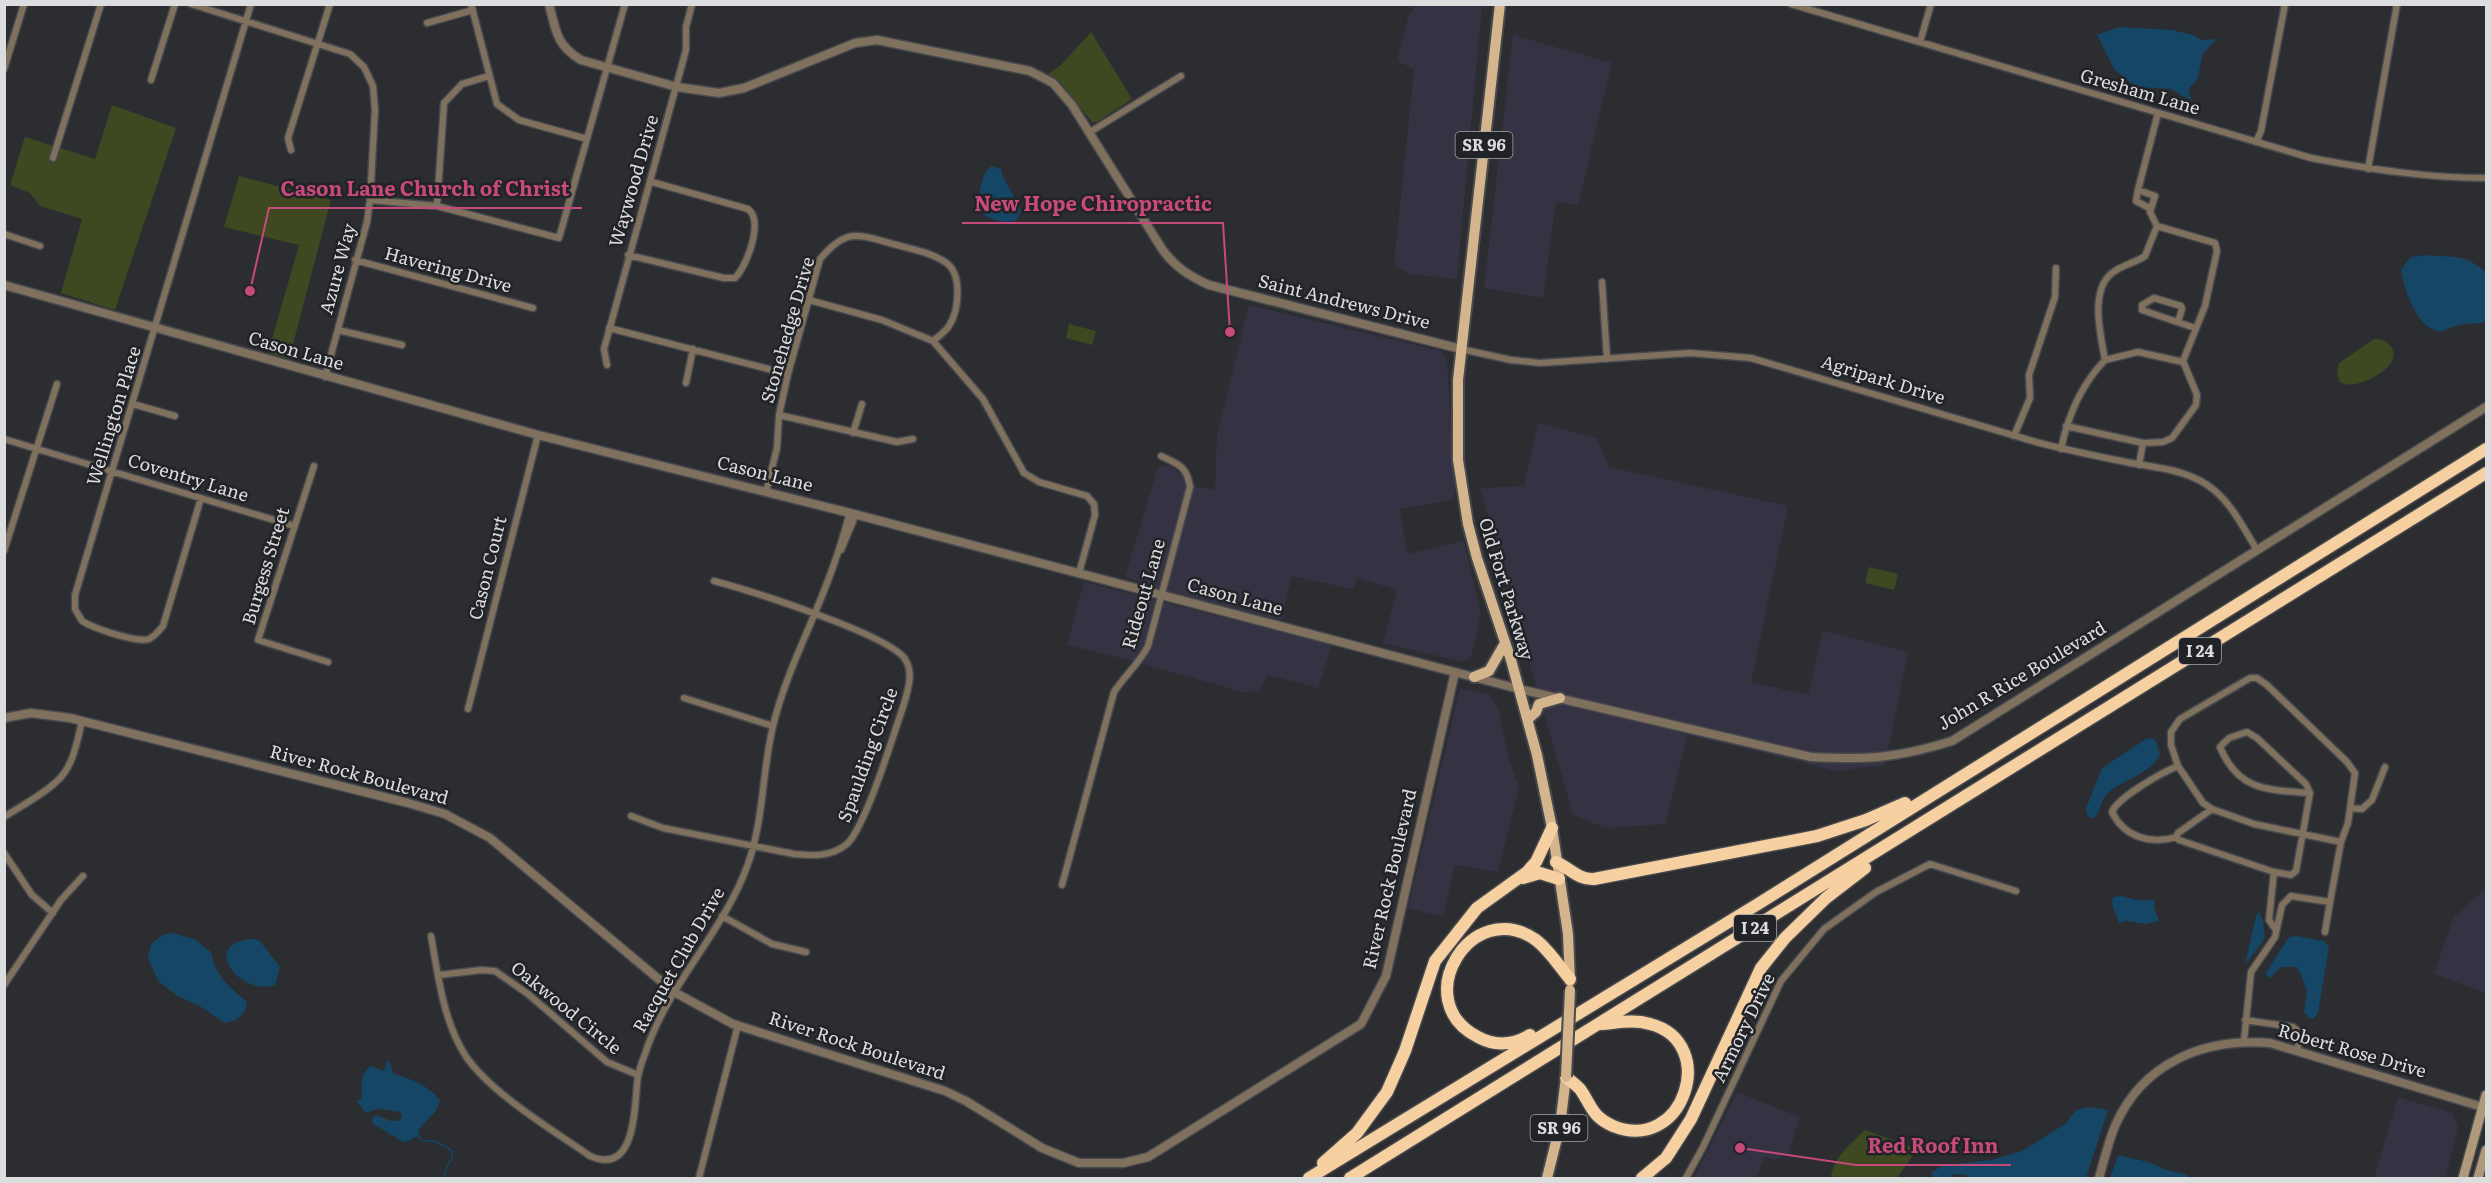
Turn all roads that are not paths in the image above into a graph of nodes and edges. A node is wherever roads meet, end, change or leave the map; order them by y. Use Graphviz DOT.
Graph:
graph roads {
  1 [pos="24,4"];
  2 [pos="101,4"];
  3 [pos="176,4"];
  4 [pos="191,4"];
  5 [pos="251,4"];
  6 [pos="330,4"];
  7 [pos="549,4"];
  8 [pos="625,4"];
  9 [pos="692,4"];
  10 [pos="1500,4"];
  11 [pos="1791,4"];
  12 [pos="1821,4"];
  13 [pos="1931,4"];
  14 [pos="2285,4"];
  15 [pos="2397,4"];
  16 [pos="472,7"];
  17 [pos="1818,12"];
  18 [pos="246,22"];
  19 [pos="427,23"];
  20 [pos="1920,42"];
  21 [pos="317,43"];
  22 [pos="606,67"];
  23 [pos="4,69"];
  24 [pos="489,76"];
  25 [pos="1180,76"];
  26 [pos="151,80"];
  27 [pos="677,87"];
  28 [pos="2158,113"];
  29 [pos="1090,132"];
  30 [pos="586,139"];
  31 [pos="2256,142"];
  32 [pos="291,150"];
  33 [pos="53,158"];
  34 [pos="2368,169"];
  35 [pos="2487,178"];
  36 [pos="652,182"];
  37 [pos="2139,190"];
  38 [pos="370,200"];
  39 [pos="437,206"];
  40 [pos="2151,209"];
  41 [pos="2157,226"];
  42 [pos="4,234"];
  43 [pos="40,246"];
  44 [pos="628,255"];
  45 [pos="355,260"];
  46 [pos="2056,268"];
  47 [pos="1602,282"];
  48 [pos="4,285"];
  49 [pos="809,300"];
  50 [pos="533,308"];
  51 [pos="2178,322"];
  52 [pos="156,328"];
  53 [pos="609,328"];
  54 [pos="2195,328"];
  55 [pos="338,330"];
  56 [pos="933,341"];
  57 [pos="402,345"];
  58 [pos="693,349"];
  59 [pos="1461,349"];
  60 [pos="1608,359"];
  61 [pos="2105,360"];
  62 [pos="2183,362"];
  63 [pos="607,365"];
  64 [pos="788,374"];
  65 [pos="325,376"];
  66 [pos="686,383"];
  67 [pos="57,384"];
  68 [pos="133,404"];
  69 [pos="862,404"];
  70 [pos="2487,407"];
  71 [pos="779,415"];
  72 [pos="175,416"];
  73 [pos="2066,426"];
  74 [pos="853,433"];
  75 [pos="538,435"];
  76 [pos="2014,436"];
  77 [pos="4,439"];
  78 [pos="914,440"];
  79 [pos="2143,442"];
  80 [pos="36,448"];
  81 [pos="2061,449"];
  82 [pos="2487,449"];
  83 [pos="1161,456"];
  84 [pos="2139,465"];
  85 [pos="314,466"];
  86 [pos="113,471"];
  87 [pos="2487,473"];
  88 [pos="766,492"];
  89 [pos="201,498"];
  90 [pos="853,514"];
  91 [pos="294,526"];
  92 [pos="2257,550"];
  93 [pos="4,551"];
  94 [pos="1079,573"];
  95 [pos="714,581"];
  96 [pos="1162,595"];
  97 [pos="813,614"];
  98 [pos="1505,643"];
  99 [pos="328,662"];
  100 [pos="1455,672"];
  101 [pos="1474,677"];
  102 [pos="1519,689"];
  103 [pos="684,698"];
  104 [pos="1560,698"];
  105 [pos="468,709"];
  106 [pos="4,718"];
  107 [pos="1528,719"];
  108 [pos="82,722"];
  109 [pos="773,726"];
  110 [pos="2178,766"];
  111 [pos="2385,767"];
  112 [pos="1939,789"];
  113 [pos="2310,794"];
  114 [pos="2350,808"];
  115 [pos="2212,809"];
  116 [pos="631,816"];
  117 [pos="4,817"];
  118 [pos="1552,828"];
  119 [pos="1913,830"];
  120 [pos="2304,834"];
  121 [pos="2176,837"];
  122 [pos="2341,842"];
  123 [pos="754,846"];
  124 [pos="4,853"];
  125 [pos="1556,862"];
  126 [pos="2274,872"];
  127 [pos="83,876"];
  128 [pos="1559,879"];
  129 [pos="1511,884"];
  130 [pos="1062,885"];
  131 [pos="2016,891"];
  132 [pos="2330,902"];
  133 [pos="53,913"];
  134 [pos="723,916"];
  135 [pos="2276,930"];
  136 [pos="2325,932"];
  137 [pos="431,936"];
  138 [pos="806,952"];
  139 [pos="4,970"];
  140 [pos="12,975"];
  141 [pos="439,975"];
  142 [pos="1570,984"];
  143 [pos="4,985"];
  144 [pos="674,992"];
  145 [pos="2245,1020"];
  146 [pos="1596,1024"];
  147 [pos="738,1025"];
  148 [pos="1551,1030"];
  149 [pos="2244,1041"];
  150 [pos="2297,1050"];
  151 [pos="638,1075"];
  152 [pos="1566,1077"];
  153 [pos="2487,1095"];
  154 [pos="2485,1107"];
  155 [pos="2487,1150"];
  156 [pos="699,1179"];
  157 [pos="1307,1179"];
  158 [pos="1350,1179"];
  159 [pos="1547,1179"];
  160 [pos="1642,1179"];
  161 [pos="1686,1179"];
  162 [pos="2099,1179"];
  163 [pos="2463,1179"];
  164 [pos="2478,1179"];
  1 -- 23 [label="street"];
  2 -- 33 [label="street"];
  3 -- 26 [label="street"];
  4 -- 18 [label="street, Azure Way"];
  5 -- 18 [label="street, Wellington Place"];
  6 -- 21 [label="street"];
  7 -- 22 [label="street, Saint Andrews Drive"];
  8 -- 22 [label="street"];
  9 -- 27 [label="street, Waywood Drive"];
  10 -- 59 [label="main road, Old Fort Parkway / SR 96"];
  11 -- 17 [label="street, Gresham Lane"];
  12 -- 17 [label="street"];
  13 -- 20 [label="street"];
  14 -- 31 [label="street"];
  15 -- 34 [label="street"];
  16 -- 19 [label="street"];
  16 -- 24 [label="street"];
  17 -- 20 [label="street, Gresham Lane"];
  18 -- 21 [label="street, Azure Way"];
  18 -- 52 [label="street, Wellington Place"];
  20 -- 28 [label="street, Gresham Lane"];
  21 -- 32 [label="street"];
  21 -- 38 [label="street, Azure Way"];
  22 -- 27 [label="street, Saint Andrews Drive"];
  22 -- 30 [label="street"];
  24 -- 30 [label="street"];
  24 -- 39 [label="street"];
  25 -- 29 [label="street"];
  27 -- 29 [label="street, Saint Andrews Drive"];
  27 -- 36 [label="street, Waywood Drive"];
  28 -- 31 [label="street, Gresham Lane"];
  28 -- 37 [label="street"];
  29 -- 59 [label="street, Saint Andrews Drive"];
  30 -- 39 [label="street"];
  31 -- 34 [label="street, Gresham Lane"];
  34 -- 35 [label="street, Gresham Lane"];
  36 -- 44 [label="street, Waywood Drive"];
  36 -- 44 [label="street"];
  37 -- 40 [label="street"];
  37 -- 40 [label="street"];
  38 -- 39 [label="street"];
  38 -- 45 [label="street, Azure Way"];
  40 -- 41 [label="street"];
  41 -- 54 [label="street"];
  41 -- 61 [label="street"];
  42 -- 43 [label="street"];
  44 -- 53 [label="street, Waywood Drive"];
  45 -- 50 [label="street, Havering Drive"];
  45 -- 55 [label="street, Azure Way"];
  46 -- 76 [label="street"];
  47 -- 60 [label="street"];
  48 -- 52 [label="street, Cason Lane"];
  49 -- 56 [label="street"];
  49 -- 56 [label="street, Stonehedge Drive"];
  49 -- 64 [label="street, Stonehedge Drive"];
  51 -- 51 [label="street"];
  51 -- 54 [label="street"];
  52 -- 65 [label="street, Cason Lane"];
  52 -- 68 [label="street, Wellington Place"];
  53 -- 58 [label="street"];
  53 -- 63 [label="street, Waywood Drive"];
  54 -- 62 [label="street"];
  55 -- 57 [label="street"];
  55 -- 65 [label="street, Azure Way"];
  56 -- 94 [label="street"];
  58 -- 64 [label="street"];
  58 -- 66 [label="street"];
  59 -- 60 [label="street, Agripark Drive"];
  59 -- 98 [label="main road, Old Fort Parkway / SR 96"];
  60 -- 76 [label="street, Agripark Drive"];
  61 -- 62 [label="street"];
  61 -- 73 [label="street"];
  62 -- 79 [label="street"];
  64 -- 71 [label="street, Stonehedge Drive"];
  65 -- 75 [label="street, Cason Lane"];
  67 -- 80 [label="street"];
  68 -- 72 [label="street"];
  68 -- 86 [label="street, Wellington Place"];
  69 -- 74 [label="street"];
  70 -- 92 [label="street, John R Rice Boulevard"];
  71 -- 74 [label="street"];
  71 -- 88 [label="street, Stonehedge Drive"];
  73 -- 79 [label="street"];
  73 -- 81 [label="street"];
  74 -- 78 [label="street"];
  75 -- 88 [label="street, Cason Lane"];
  75 -- 105 [label="street, Cason Court"];
  76 -- 81 [label="street, Agripark Drive"];
  77 -- 80 [label="street, Coventry Lane"];
  79 -- 84 [label="street"];
  80 -- 86 [label="street, Coventry Lane"];
  80 -- 93 [label="street"];
  81 -- 84 [label="street, Agripark Drive"];
  82 -- 112 [label="highway, I 24"];
  83 -- 96 [label="street, Rideout Lane"];
  84 -- 92 [label="street, Agripark Drive"];
  85 -- 91 [label="street, Burgess Street"];
  86 -- 89 [label="street, Coventry Lane"];
  86 -- 89 [label="street, Wellington Place"];
  87 -- 119 [label="highway, I 24"];
  88 -- 90 [label="street, Cason Lane"];
  89 -- 91 [label="street, Coventry Lane"];
  90 -- 94 [label="street, Cason Lane"];
  90 -- 97 [label="street, Racquet Club Drive"];
  91 -- 99 [label="street, Burgess Street"];
  92 -- 104 [label="street, John R Rice Boulevard"];
  94 -- 96 [label="street, Cason Lane"];
  95 -- 97 [label="street, Spaulding Circle"];
  96 -- 100 [label="street, Cason Lane"];
  96 -- 130 [label="street, Rideout Lane"];
  97 -- 109 [label="street, Racquet Club Drive"];
  97 -- 123 [label="street, Spaulding Circle"];
  98 -- 101 [label="main road"];
  98 -- 102 [label="main road, Old Fort Parkway / SR 96"];
  100 -- 101 [label="street, Cason Lane"];
  100 -- 147 [label="street, River Rock Boulevard"];
  101 -- 102 [label="street, Cason Lane"];
  102 -- 104 [label="street, John R Rice Boulevard"];
  102 -- 107 [label="main road, Old Fort Parkway / SR 96"];
  103 -- 109 [label="street"];
  104 -- 107 [label="main road"];
  106 -- 108 [label="street, River Rock Boulevard"];
  107 -- 118 [label="main road, Old Fort Parkway / SR 96"];
  108 -- 117 [label="street"];
  108 -- 144 [label="street, River Rock Boulevard"];
  109 -- 123 [label="street, Racquet Club Drive"];
  110 -- 114 [label="street"];
  110 -- 115 [label="street"];
  110 -- 121 [label="street"];
  111 -- 114 [label="street"];
  112 -- 125 [label="highway"];
  112 -- 148 [label="highway, I 24"];
  113 -- 113 [label="street"];
  113 -- 120 [label="street"];
  114 -- 122 [label="street"];
  115 -- 120 [label="street"];
  115 -- 121 [label="street"];
  116 -- 123 [label="street, Spaulding Circle"];
  118 -- 125 [label="main road, Old Fort Parkway / SR 96"];
  118 -- 129 [label="highway"];
  119 -- 146 [label="highway, I 24"];
  119 -- 160 [label="highway"];
  120 -- 122 [label="street"];
  120 -- 126 [label="street"];
  121 -- 126 [label="street"];
  122 -- 132 [label="street"];
  123 -- 134 [label="street, Racquet Club Drive"];
  124 -- 133 [label="street"];
  125 -- 128 [label="main road, Old Fort Parkway / SR 96"];
  126 -- 135 [label="street"];
  127 -- 133 [label="street"];
  128 -- 129 [label="highway"];
  128 -- 142 [label="main road, Old Fort Parkway / SR 96"];
  129 -- 157 [label="highway"];
  131 -- 161 [label="street, Armory Drive"];
  132 -- 135 [label="street"];
  132 -- 136 [label="street"];
  133 -- 140 [label="street"];
  134 -- 138 [label="street"];
  134 -- 144 [label="street, Racquet Club Drive"];
  135 -- 145 [label="street"];
  137 -- 141 [label="street, Racquet Club Drive"];
  139 -- 140 [label="street"];
  140 -- 143 [label="street"];
  141 -- 151 [label="street, Oakwood Circle"];
  141 -- 151 [label="street, Racquet Club Drive"];
  142 -- 148 [label="highway"];
  142 -- 152 [label="main road, Old Fort Parkway / SR 96, bridge"];
  144 -- 147 [label="street, River Rock Boulevard"];
  144 -- 151 [label="street, Racquet Club Drive"];
  145 -- 149 [label="street"];
  145 -- 150 [label="street"];
  146 -- 152 [label="highway"];
  146 -- 158 [label="highway, I 24"];
  147 -- 156 [label="street"];
  148 -- 157 [label="highway, I 24"];
  149 -- 150 [label="street, Robert Rose Drive"];
  149 -- 162 [label="street, Robert Rose Drive"];
  150 -- 154 [label="street, Robert Rose Drive"];
  152 -- 159 [label="main road, Old Fort Parkway / SR 96"];
  153 -- 154 [label="main road"];
  154 -- 163 [label="main road"];
  155 -- 164 [label="main road"];
}
